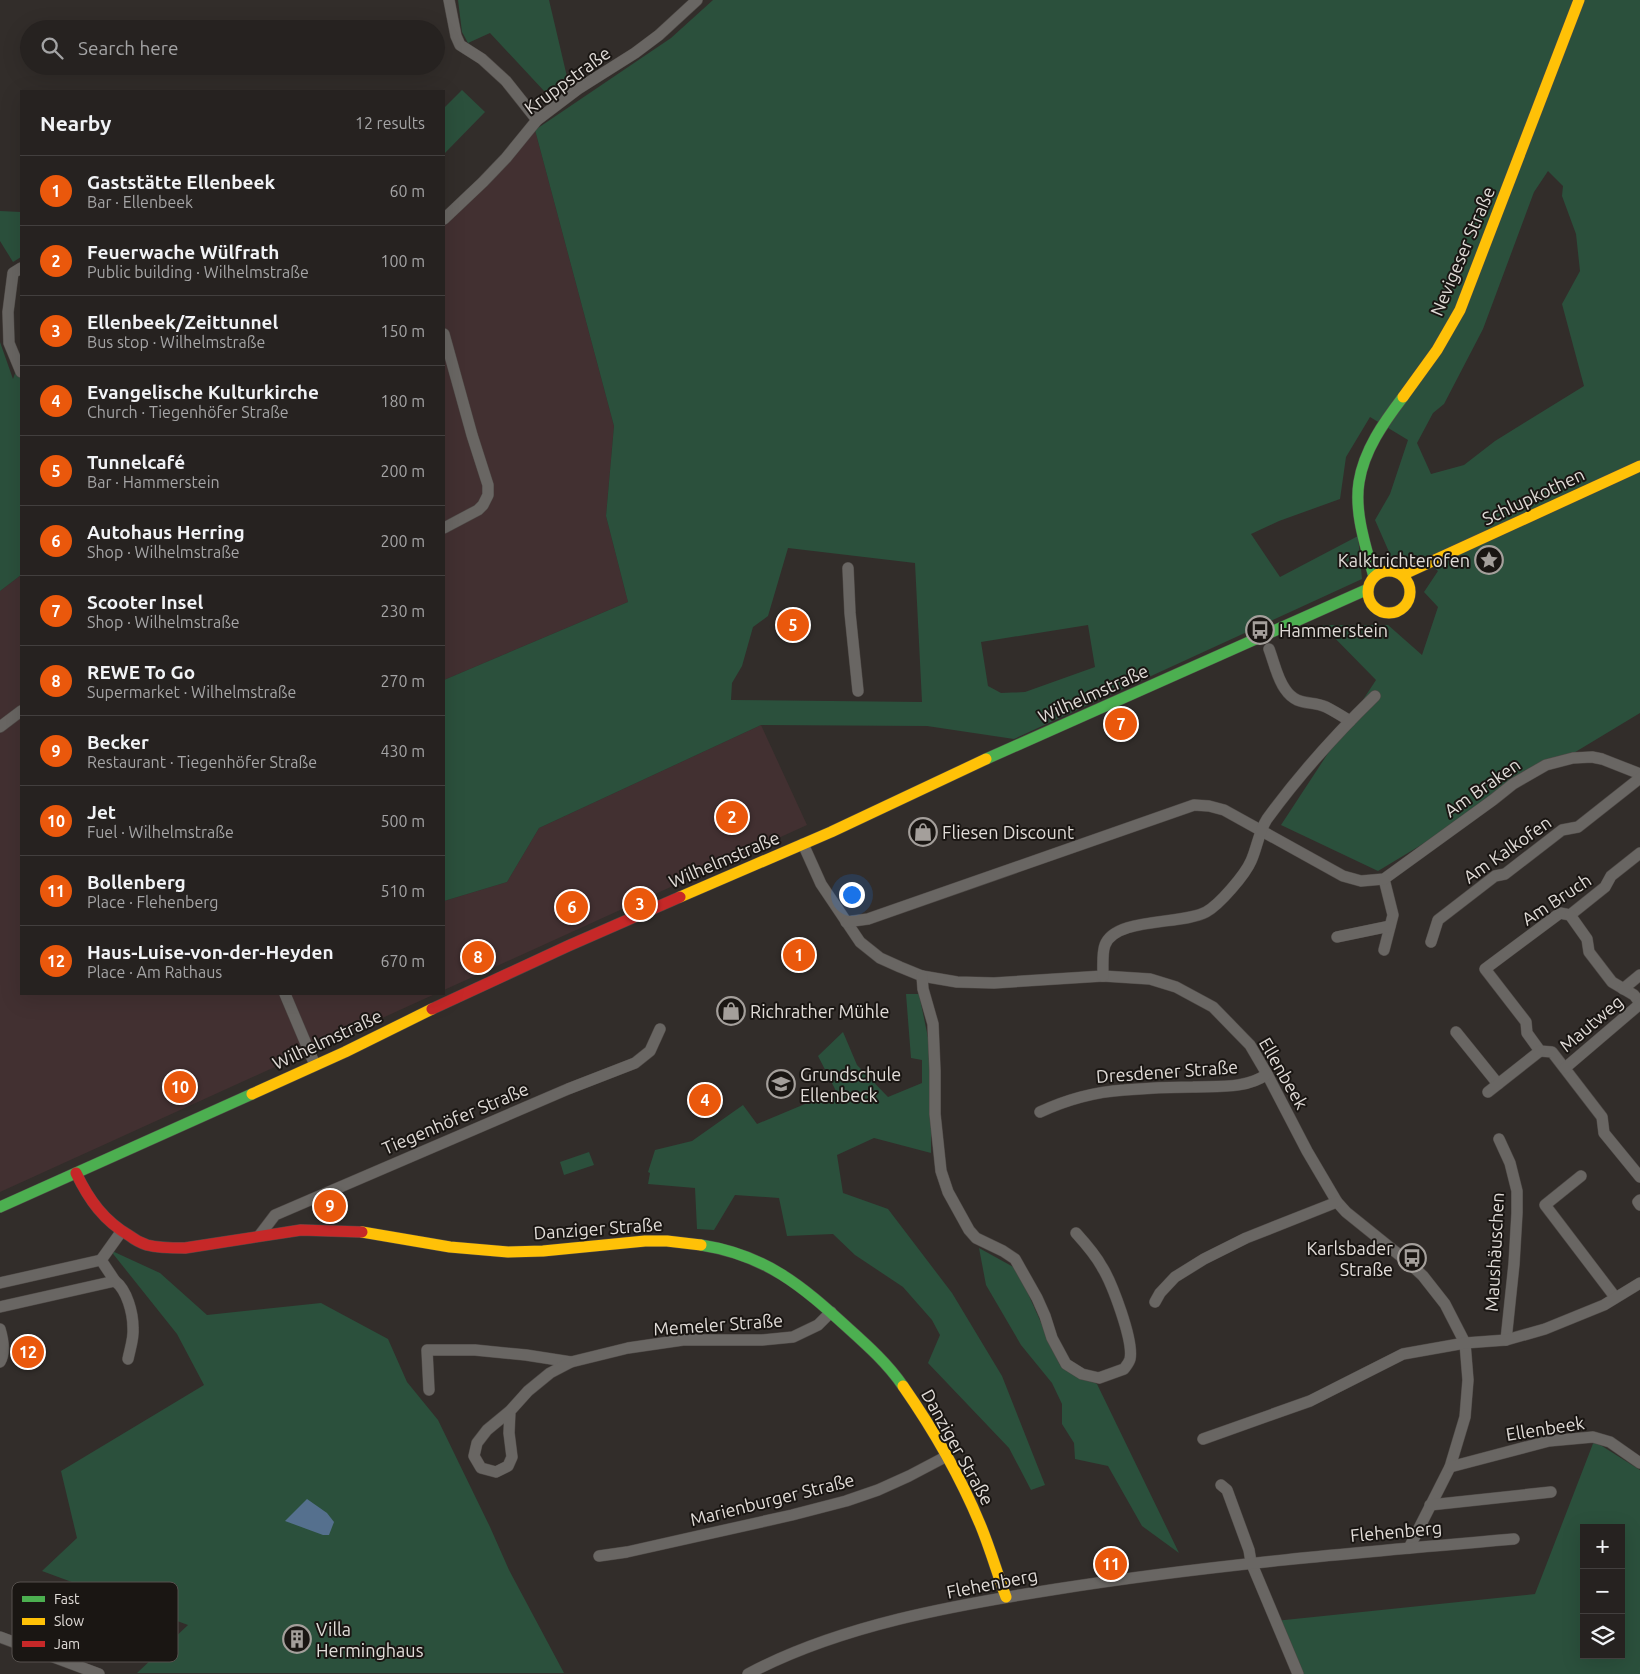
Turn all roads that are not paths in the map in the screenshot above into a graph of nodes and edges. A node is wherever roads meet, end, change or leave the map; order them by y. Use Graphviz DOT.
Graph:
graph roads {
  1 [pos="449,0"];
  2 [pos="697,0"];
  3 [pos="1579,0"];
  4 [pos="537,120"];
  5 [pos="445,218"];
  6 [pos="20,269"];
  7 [pos="445,338"];
  8 [pos="20,370"];
  9 [pos="1640,466"];
  10 [pos="445,527"];
  11 [pos="1369,546"];
  12 [pos="1442,558"];
  13 [pos="848,568"];
  14 [pos="1388,568"];
  15 [pos="1373,575"];
  16 [pos="1402,575"];
  17 [pos="1409,586"];
  18 [pos="1368,590"];
  19 [pos="1371,603"];
  20 [pos="1326,608"];
  21 [pos="1269,649"];
  22 [pos="858,691"];
  23 [pos="1375,696"];
  24 [pos="20,712"];
  25 [pos="1350,721"];
  26 [pos="0,727"];
  27 [pos="1640,776"];
  28 [pos="1261,832"];
  29 [pos="803,844"];
  30 [pos="1640,852"];
  31 [pos="1384,879"];
  32 [pos="1570,915"];
  33 [pos="846,922"];
  34 [pos="1390,926"];
  35 [pos="1337,938"];
  36 [pos="1431,942"];
  37 [pos="1384,950"];
  38 [pos="1640,975"];
  39 [pos="922,976"];
  40 [pos="1102,976"];
  41 [pos="1623,988"];
  42 [pos="285,995"];
  43 [pos="1640,1004"];
  44 [pos="660,1029"];
  45 [pos="1456,1032"];
  46 [pos="1540,1051"];
  47 [pos="315,1065"];
  48 [pos="1565,1068"];
  49 [pos="1267,1074"];
  50 [pos="1498,1084"];
  51 [pos="1488,1092"];
  52 [pos="1040,1112"];
  53 [pos="1499,1139"];
  54 [pos="76,1173"];
  55 [pos="1581,1176"];
  56 [pos="1640,1177"];
  57 [pos="1640,1200"];
  58 [pos="1337,1202"];
  59 [pos="1640,1206"];
  60 [pos="0,1207"];
  61 [pos="121,1232"];
  62 [pos="1076,1233"];
  63 [pos="259,1236"];
  64 [pos="101,1260"];
  65 [pos="115,1281"];
  66 [pos="0,1283"];
  67 [pos="1640,1283"];
  68 [pos="1616,1297"];
  69 [pos="1155,1302"];
  70 [pos="0,1307"];
  71 [pos="831,1312"];
  72 [pos="0,1329"];
  73 [pos="1506,1340"];
  74 [pos="1465,1343"];
  75 [pos="128,1359"];
  76 [pos="0,1362"];
  77 [pos="571,1362"];
  78 [pos="430,1390"];
  79 [pos="510,1411"];
  80 [pos="1203,1439"];
  81 [pos="947,1456"];
  82 [pos="1640,1463"];
  83 [pos="1450,1467"];
  84 [pos="1221,1485"];
  85 [pos="1552,1492"];
  86 [pos="1430,1505"];
  87 [pos="1514,1539"];
  88 [pos="1409,1548"];
  89 [pos="599,1556"];
  90 [pos="1251,1562"];
  91 [pos="1006,1597"];
  92 [pos="0,1637"];
  93 [pos="12,1642"];
  94 [pos="66,1662"];
  95 [pos="98,1674"];
  96 [pos="748,1674"];
  97 [pos="1298,1674"];
  1 -- 4 [label="street"];
  2 -- 4 [label="street, Kruppstraße"];
  3 -- 11 [label="main road, Nevigeser Straße"];
  4 -- 5 [label="street, Kruppstraße"];
  6 -- 8 [label="street"];
  7 -- 10 [label="street"];
  9 -- 12 [label="main road, Schlupkothen"];
  11 -- 14 [label="main road, Nevigeser Straße"];
  11 -- 15 [label="main road, Nevigeser Straße"];
  12 -- 16 [label="main road, Schlupkothen"];
  12 -- 17 [label="main road, Schlupkothen"];
  13 -- 22 [label="street"];
  14 -- 15 [label="main road"];
  14 -- 16 [label="main road"];
  15 -- 18 [label="main road"];
  16 -- 17 [label="main road"];
  17 -- 19 [label="main road"];
  18 -- 19 [label="main road"];
  18 -- 20 [label="main road, Wilhelmstraße"];
  19 -- 20 [label="main road, Wilhelmstraße"];
  20 -- 29 [label="main road, Wilhelmstraße"];
  21 -- 25 [label="street"];
  23 -- 25 [label="street"];
  24 -- 26 [label="street"];
  25 -- 28 [label="street"];
  27 -- 31 [label="street, Am Braken"];
  27 -- 36 [label="street, Am Kalkofen"];
  28 -- 31 [label="street"];
  28 -- 33 [label="street"];
  28 -- 40 [label="street"];
  29 -- 33 [label="street, Ellenbeek"];
  29 -- 47 [label="main road, Wilhelmstraße"];
  30 -- 32 [label="street, Am Bruch"];
  31 -- 34 [label="street"];
  32 -- 41 [label="street, Mautweg"];
  32 -- 46 [label="street, Am Bruch"];
  33 -- 39 [label="street, Ellenbeek"];
  34 -- 35 [label="street"];
  34 -- 37 [label="street"];
  38 -- 41 [label="street, Mautweg"];
  39 -- 40 [label="street, Ellenbeek"];
  39 -- 62 [label="street"];
  40 -- 49 [label="street, Ellenbeek"];
  41 -- 43 [label="street, Mautweg"];
  42 -- 47 [label="street"];
  43 -- 48 [label="street, Mautweg"];
  44 -- 63 [label="street, Tiegenhöfer Straße"];
  45 -- 50 [label="street"];
  46 -- 48 [label="street"];
  46 -- 50 [label="street"];
  47 -- 54 [label="main road, Wilhelmstraße"];
  48 -- 56 [label="street"];
  49 -- 52 [label="street, Dresdener Straße"];
  49 -- 58 [label="street, Ellenbeek"];
  50 -- 51 [label="street"];
  53 -- 73 [label="street, Maushäuschen"];
  54 -- 60 [label="main road, Wilhelmstraße"];
  54 -- 61 [label="main road, Danziger Straße"];
  55 -- 68 [label="street"];
  57 -- 59 [label="street"];
  58 -- 69 [label="street"];
  58 -- 74 [label="street, Ellenbeek"];
  61 -- 63 [label="main road, Danziger Straße"];
  61 -- 64 [label="street"];
  63 -- 71 [label="main road, Danziger Straße"];
  64 -- 65 [label="street"];
  64 -- 66 [label="street"];
  65 -- 70 [label="street"];
  65 -- 75 [label="street"];
  67 -- 68 [label="street"];
  68 -- 73 [label="street"];
  71 -- 77 [label="street, Memeler Straße"];
  71 -- 81 [label="main road, Danziger Straße"];
  72 -- 76 [label="street"];
  73 -- 74 [label="street"];
  74 -- 80 [label="street"];
  74 -- 83 [label="street, Ellenbeek"];
  77 -- 78 [label="street, Memeler Straße"];
  77 -- 79 [label="street, Memeler Straße"];
  79 -- 79 [label="street, Memeler Straße"];
  81 -- 89 [label="street, Marienburger Straße"];
  81 -- 91 [label="main road, Danziger Straße"];
  82 -- 83 [label="street, Ellenbeek"];
  83 -- 86 [label="street, Ellenbeek"];
  84 -- 90 [label="street"];
  85 -- 86 [label="street"];
  86 -- 88 [label="street, Ellenbeek"];
  87 -- 88 [label="street, Flehenberg"];
  88 -- 90 [label="street, Flehenberg"];
  90 -- 91 [label="street, Flehenberg"];
  90 -- 97 [label="street"];
  91 -- 96 [label="street, Flehenberg"];
  92 -- 93 [label="street"];
  94 -- 95 [label="street"];
}
